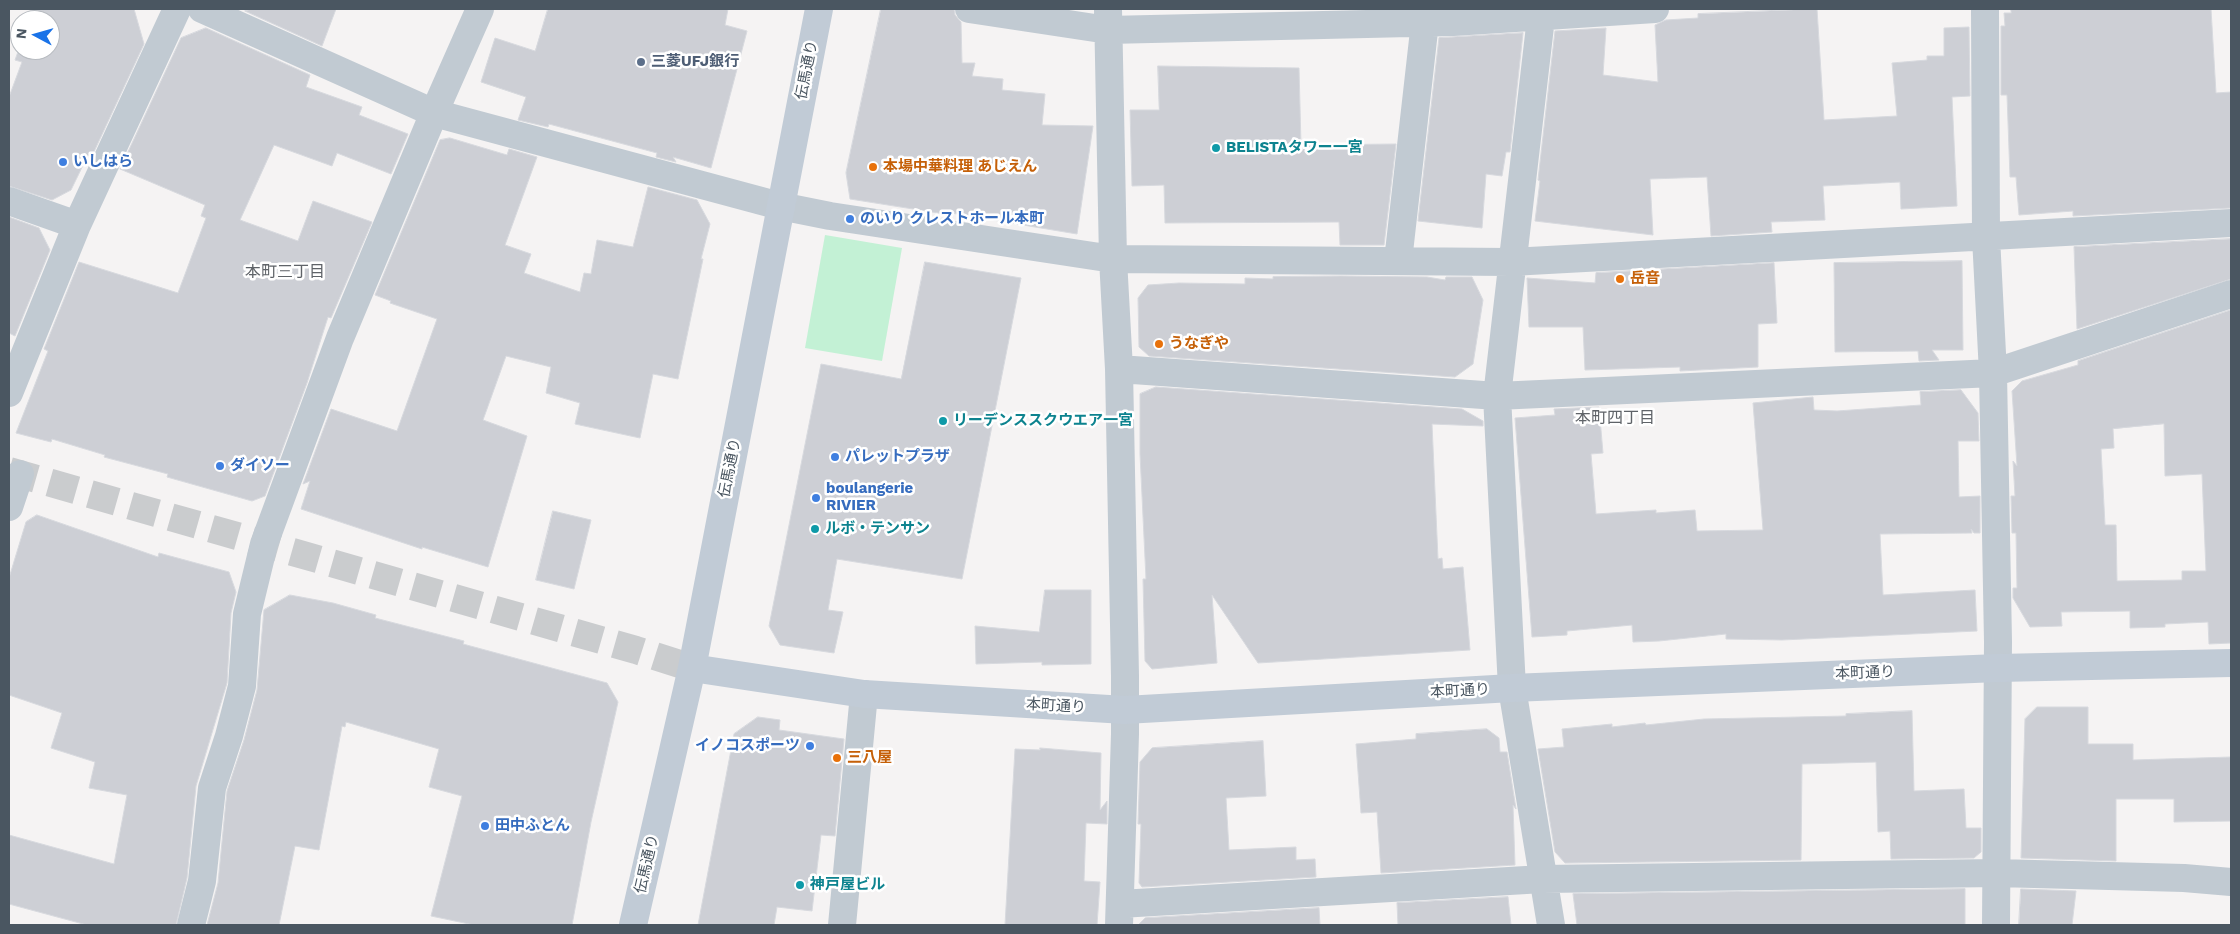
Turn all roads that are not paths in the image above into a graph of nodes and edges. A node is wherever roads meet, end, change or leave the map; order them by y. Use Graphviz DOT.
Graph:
graph roads {
  1 [pos="177,9"];
  2 [pos="202,9"];
  3 [pos="480,9"];
  4 [pos="819,9"];
  5 [pos="970,9"];
  6 [pos="1655,9"];
  7 [pos="1985,9"];
  8 [pos="1541,12"];
  9 [pos="1108,20"];
  10 [pos="1425,22"];
  11 [pos="434,113"];
  12 [pos="9,201"];
  13 [pos="780,206"];
  14 [pos="2231,223"];
  15 [pos="77,225"];
  16 [pos="1986,237"];
  17 [pos="1113,259"];
  18 [pos="1398,261"];
  19 [pos="1511,262"];
  20 [pos="2231,294"];
  21 [pos="1119,369"];
  22 [pos="1993,373"];
  23 [pos="9,393"];
  24 [pos="1497,396"];
  25 [pos="20,474"];
  26 [pos="9,507"];
  27 [pos="2231,663"];
  28 [pos="692,668"];
  29 [pos="1998,668"];
  30 [pos="1512,688"];
  31 [pos="864,694"];
  32 [pos="1125,710"];
  33 [pos="1997,873"];
  34 [pos="1543,879"];
  35 [pos="2231,882"];
  36 [pos="1120,915"];
  37 [pos="191,925"];
  38 [pos="633,925"];
  39 [pos="842,925"];
  40 [pos="1551,925"];
  41 [pos="1996,925"];
  1 -- 15 [label="street"];
  2 -- 11 [label="street"];
  3 -- 11 [label="street"];
  4 -- 13 [label="street, 伝馬通り"];
  5 -- 9 [label="street"];
  6 -- 8 [label="street"];
  7 -- 16 [label="street"];
  8 -- 10 [label="street"];
  8 -- 19 [label="street"];
  9 -- 10 [label="street"];
  9 -- 17 [label="street"];
  10 -- 18 [label="street"];
  11 -- 13 [label="street"];
  11 -- 37 [label="street"];
  12 -- 15 [label="street"];
  13 -- 17 [label="street"];
  13 -- 28 [label="street, 伝馬通り"];
  14 -- 16 [label="street"];
  15 -- 23 [label="street"];
  16 -- 19 [label="street"];
  16 -- 22 [label="street"];
  17 -- 18 [label="street"];
  17 -- 21 [label="street"];
  18 -- 19 [label="street"];
  19 -- 24 [label="street"];
  20 -- 22 [label="street"];
  21 -- 24 [label="street"];
  21 -- 32 [label="street"];
  22 -- 24 [label="street"];
  22 -- 29 [label="street"];
  24 -- 30 [label="street"];
  25 -- 26 [label="street"];
  27 -- 29 [label="street, 本町通り"];
  28 -- 31 [label="street, 本町通り"];
  28 -- 38 [label="street, 伝馬通り"];
  29 -- 30 [label="street, 本町通り"];
  29 -- 33 [label="street"];
  30 -- 32 [label="street, 本町通り"];
  30 -- 34 [label="street"];
  31 -- 32 [label="street, 本町通り"];
  31 -- 39 [label="street"];
  32 -- 36 [label="street"];
  33 -- 34 [label="street"];
  33 -- 35 [label="street"];
  33 -- 41 [label="street"];
  34 -- 36 [label="street"];
  34 -- 40 [label="street"];
}
